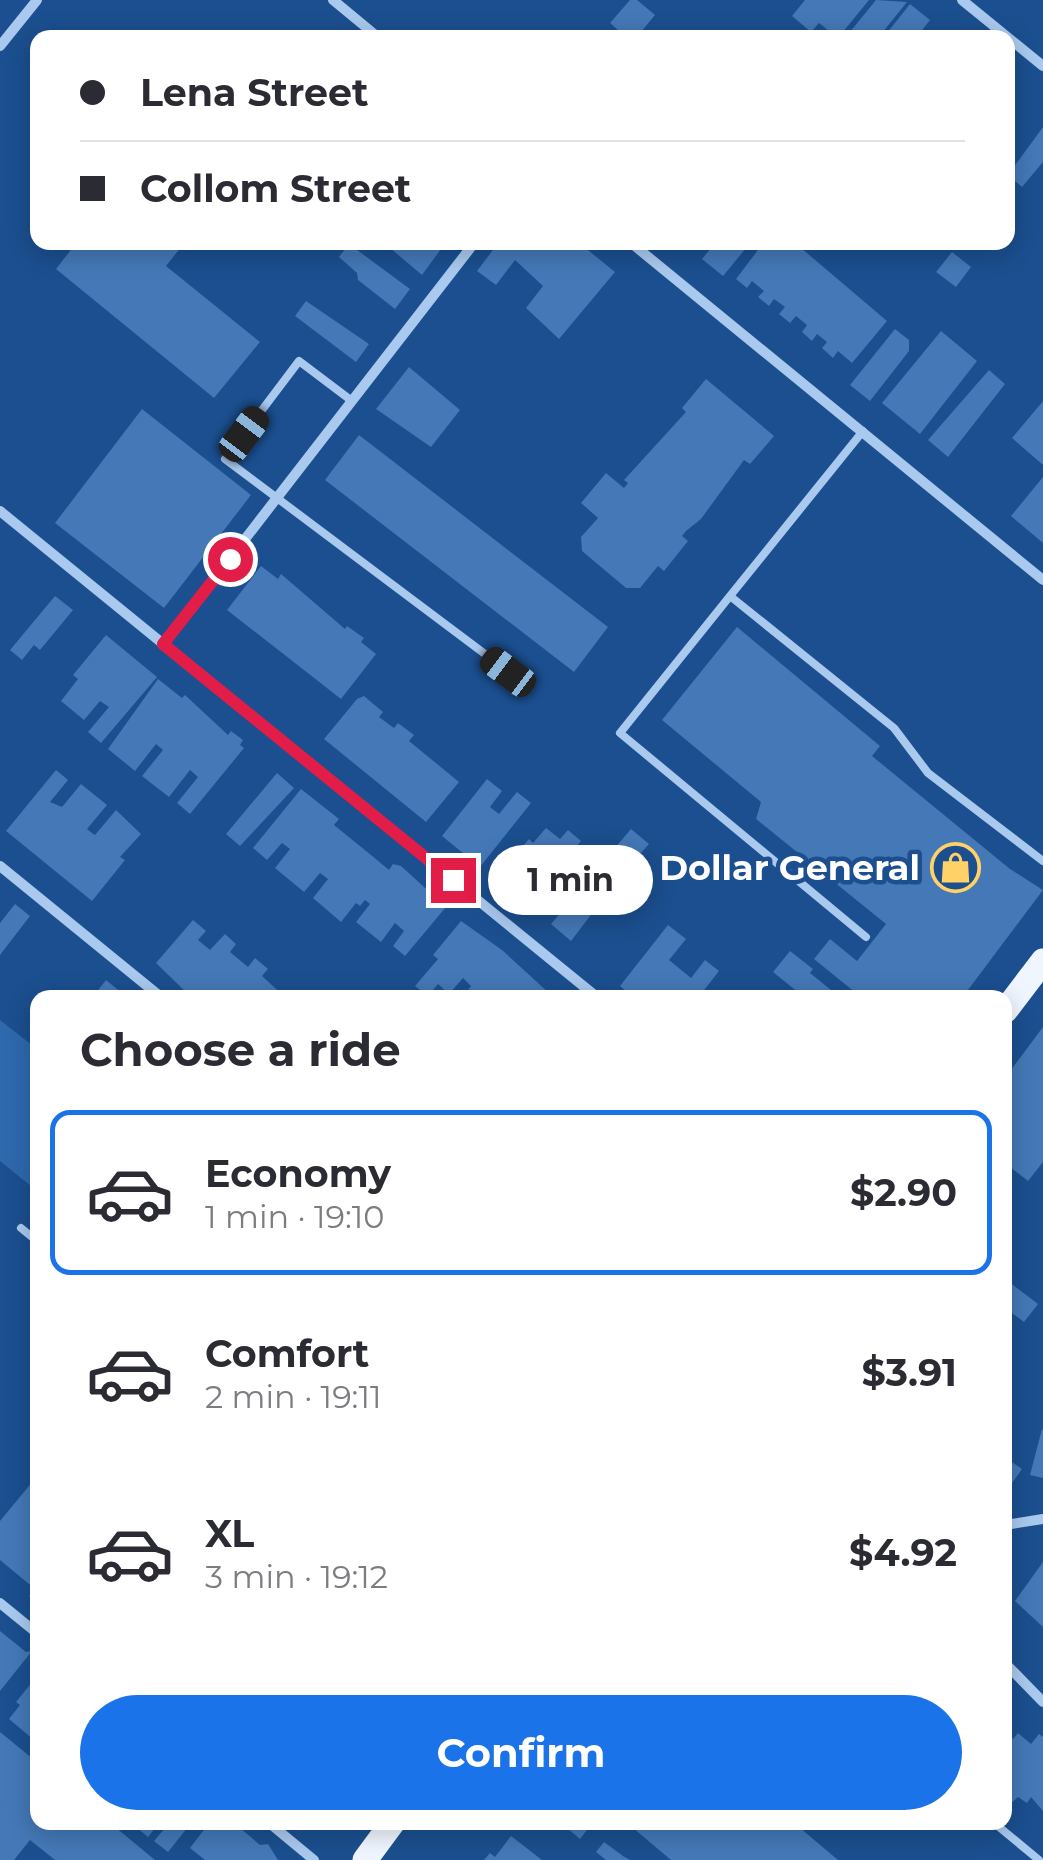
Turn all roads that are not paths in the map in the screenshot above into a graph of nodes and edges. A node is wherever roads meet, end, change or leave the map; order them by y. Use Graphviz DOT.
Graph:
graph roads {
  1 [pos="36,0"];
  2 [pos="333,0"];
  3 [pos="962,0"];
  4 [pos="369,30"];
  5 [pos="999,30"];
  6 [pos="1015,43"];
  7 [pos="0,46"];
  8 [pos="1043,66"];
  9 [pos="469,250"];
  10 [pos="640,250"];
  11 [pos="352,401"];
  12 [pos="863,431"];
  13 [pos="277,498"];
  14 [pos="0,511"];
  15 [pos="1043,580"];
  16 [pos="730,596"];
  17 [pos="163,644"];
  18 [pos="508,672"];
  19 [pos="1043,861"];
  20 [pos="0,866"];
  21 [pos="866,937"];
  22 [pos="1043,961"];
  23 [pos="152,990"];
  24 [pos="588,990"];
  25 [pos="1012,1002"];
  26 [pos="22,1228"];
  27 [pos="30,1235"];
  28 [pos="1043,1519"];
  29 [pos="1012,1524"];
  30 [pos="0,1604"];
  31 [pos="30,1628"];
  32 [pos="1012,1669"];
  33 [pos="1043,1702"];
  34 [pos="278,1830"];
  35 [pos="387,1830"];
  36 [pos="1003,1830"];
  37 [pos="314,1860"];
  38 [pos="365,1860"];
  39 [pos="1040,1860"];
  1 -- 7 [label="street"];
  2 -- 4 [label="street"];
  3 -- 5 [label="street"];
  6 -- 8 [label="street"];
  9 -- 11 [label="street"];
  10 -- 12 [label="street"];
  11 -- 13 [label="street"];
  11 -- 13 [label="lane"];
  12 -- 15 [label="street"];
  12 -- 16 [label="lane"];
  13 -- 17 [label="street"];
  13 -- 18 [label="lane"];
  14 -- 17 [label="street"];
  16 -- 19 [label="lane"];
  16 -- 21 [label="lane"];
  17 -- 24 [label="street"];
  20 -- 23 [label="street"];
  22 -- 25 [label="main road"];
  26 -- 27 [label="lane"];
  28 -- 29 [label="street"];
  30 -- 31 [label="street"];
  32 -- 33 [label="street"];
  34 -- 37 [label="street"];
  35 -- 38 [label="main road"];
  36 -- 39 [label="lane"];
}
